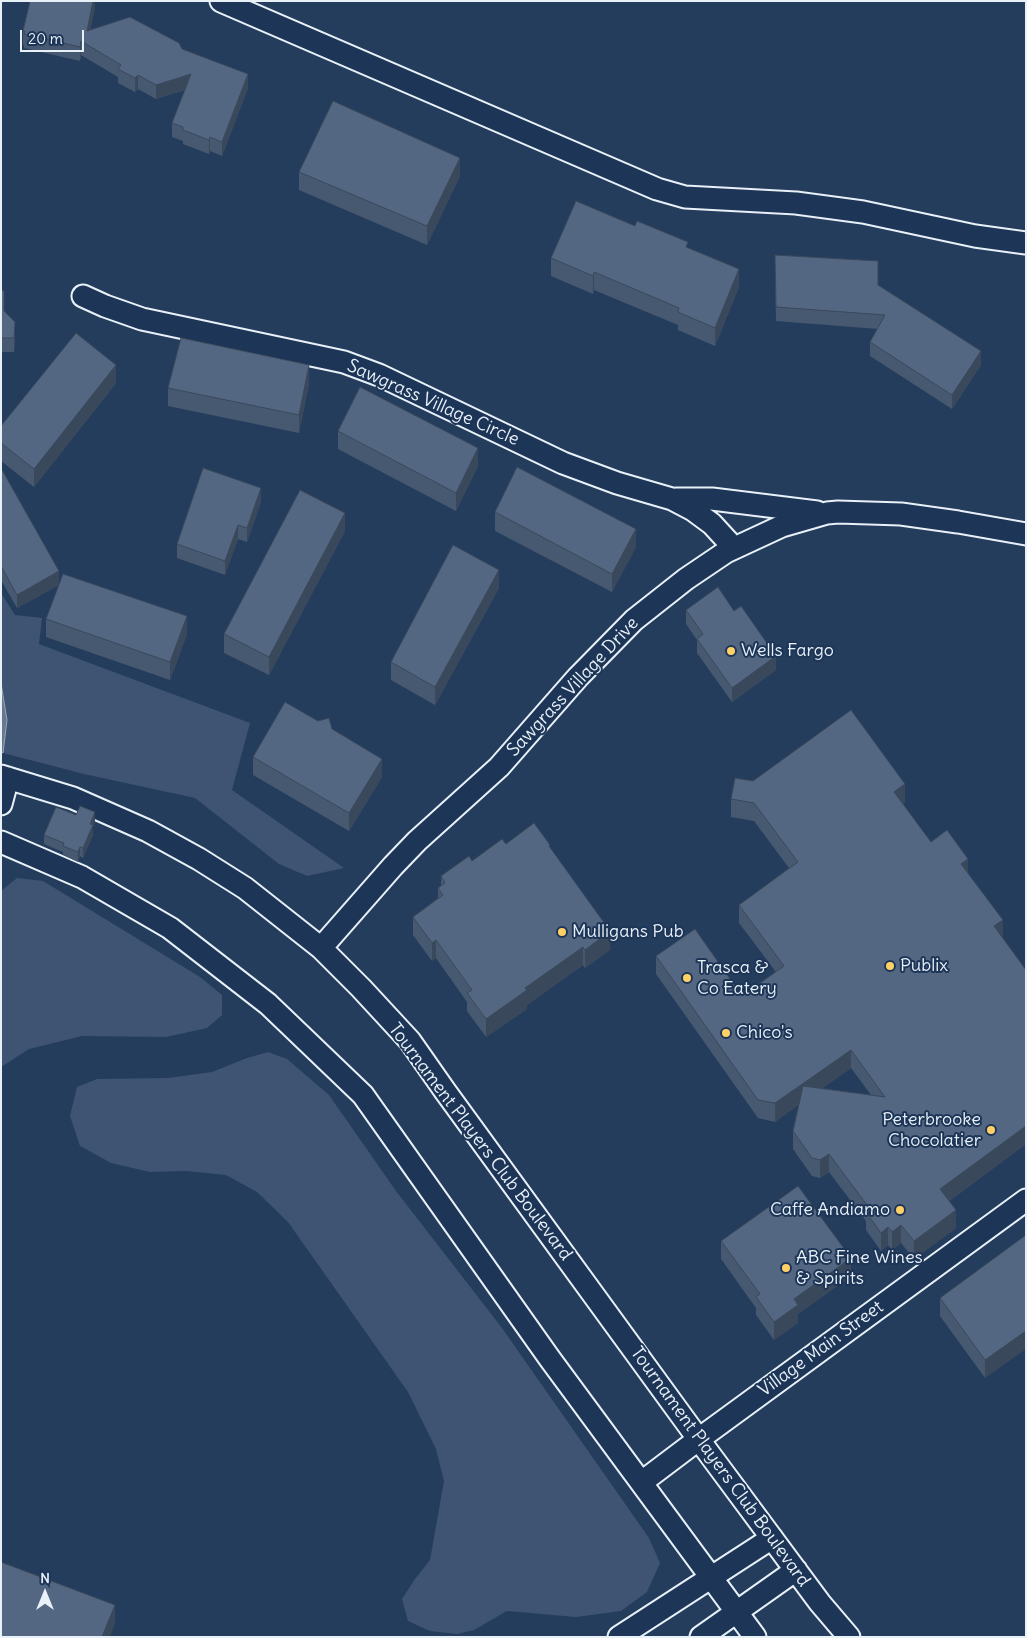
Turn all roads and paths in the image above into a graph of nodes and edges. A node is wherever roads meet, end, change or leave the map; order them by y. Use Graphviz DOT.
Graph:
graph roads {
  1 [pos="220,1"];
  2 [pos="1026,243"];
  3 [pos="83,296"];
  4 [pos="672,499"];
  5 [pos="827,514"];
  6 [pos="1026,534"];
  7 [pos="734,548"];
  8 [pos="5,777"];
  9 [pos="1,804"];
  10 [pos="1,842"];
  11 [pos="321,948"];
  12 [pos="1026,1200"];
  13 [pos="699,1439"];
  14 [pos="642,1482"];
  15 [pos="772,1538"];
  16 [pos="796,1570"];
  17 [pos="712,1577"];
  18 [pos="738,1611"];
  19 [pos="620,1637"];
  20 [pos="701,1637"];
  21 [pos="755,1637"];
  22 [pos="849,1637"];
  1 -- 2 [label="street"];
  3 -- 4 [label="street, Sawgrass Village Circle"];
  4 -- 5 [label="street"];
  4 -- 7 [label="street, Sawgrass Village Circle"];
  5 -- 6 [label="street, Sawgrass Village Drive"];
  5 -- 7 [label="street, Sawgrass Village Drive"];
  7 -- 11 [label="street, Sawgrass Village Drive"];
  8 -- 9 [label="street"];
  8 -- 11 [label="street, Tournament Players Club Boulevard"];
  10 -- 14 [label="street"];
  11 -- 13 [label="street, Tournament Players Club Boulevard"];
  12 -- 13 [label="street, Village Main Street"];
  13 -- 14 [label="street, Village Main Street"];
  13 -- 15 [label="street, Tournament Players Club Boulevard"];
  14 -- 17 [label="street"];
  15 -- 16 [label="street, Tournament Players Club Boulevard"];
  15 -- 17 [label="street"];
  16 -- 18 [label="street"];
  16 -- 22 [label="street, Tournament Players Club Boulevard"];
  17 -- 18 [label="street"];
  17 -- 19 [label="street"];
  18 -- 20 [label="street"];
  18 -- 21 [label="street"];
}
